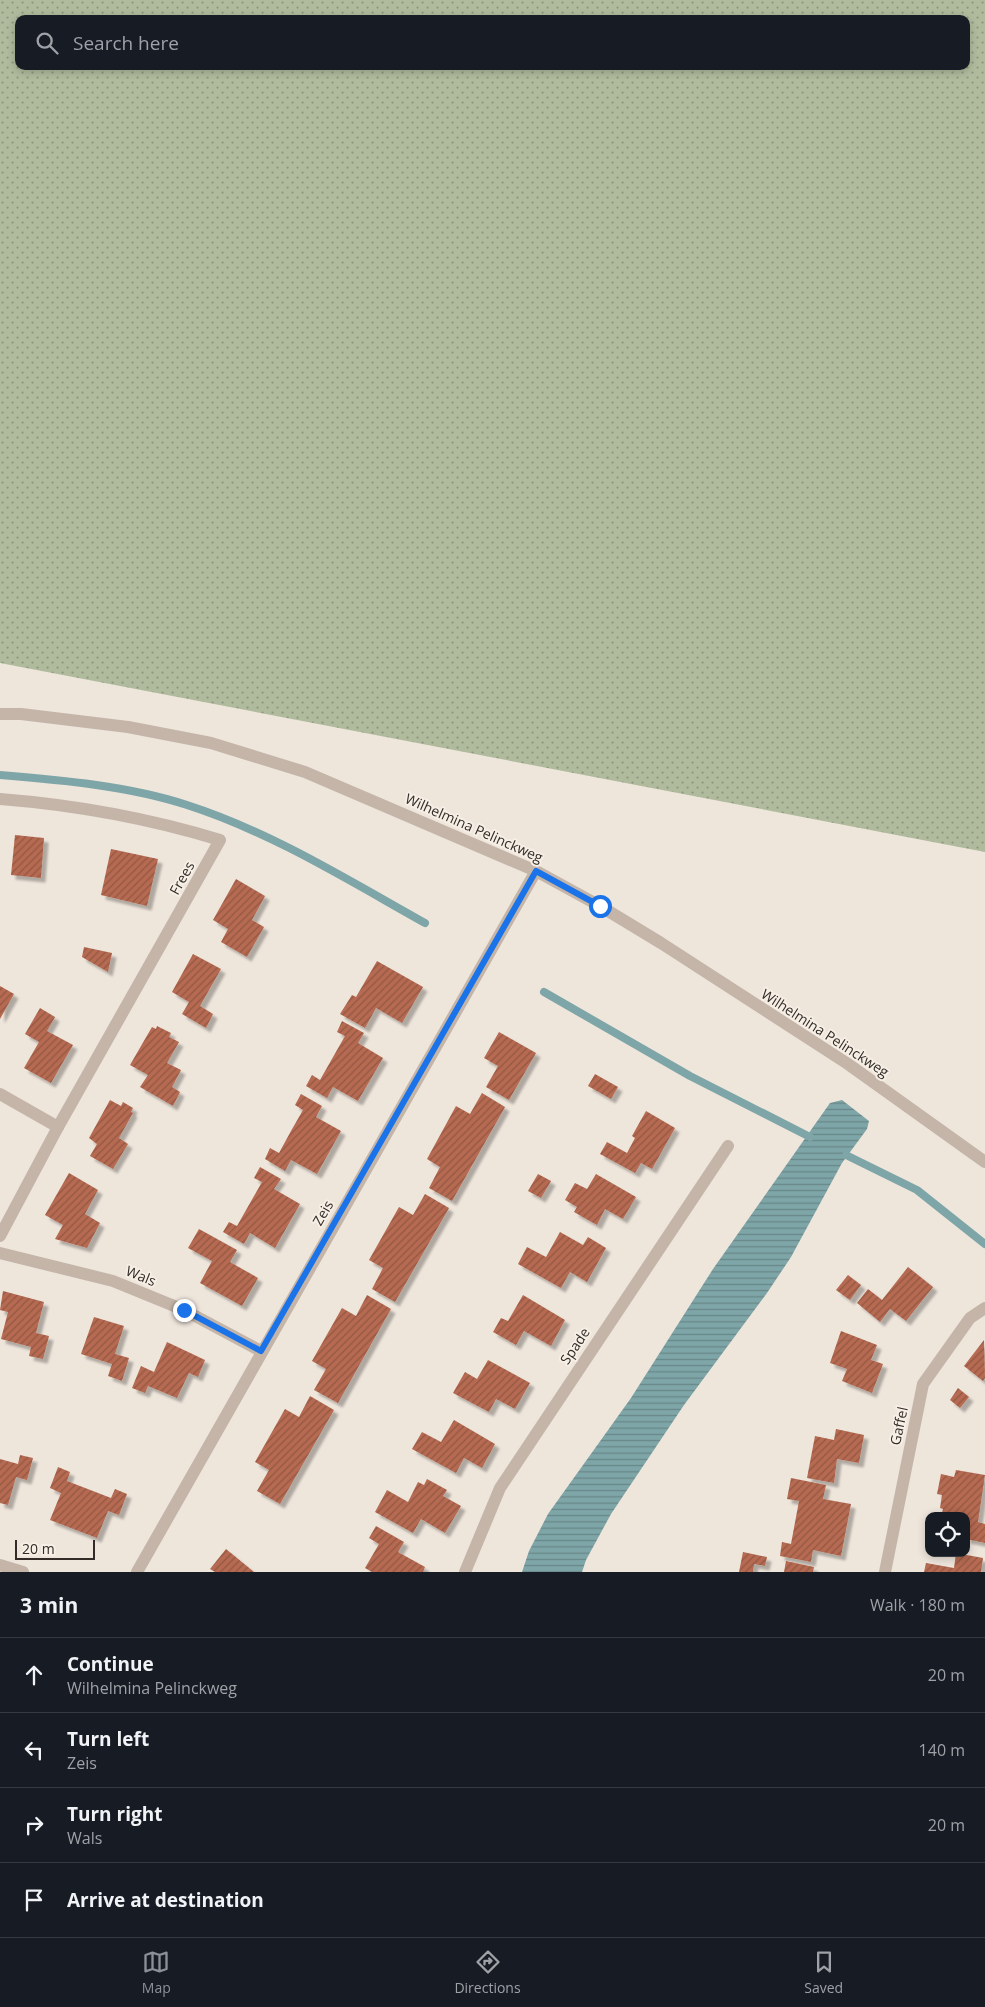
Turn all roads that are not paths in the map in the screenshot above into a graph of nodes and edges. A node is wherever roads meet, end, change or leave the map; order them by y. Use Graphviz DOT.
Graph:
graph roads {
  1 [pos="0,714"];
  2 [pos="0,799"];
  3 [pos="536,871"];
  4 [pos="0,1094"];
  5 [pos="58,1127"];
  6 [pos="728,1146"];
  7 [pos="985,1162"];
  8 [pos="0,1236"];
  9 [pos="0,1253"];
  10 [pos="985,1308"];
  11 [pos="261,1351"];
  12 [pos="0,1565"];
  13 [pos="23,1572"];
  14 [pos="137,1572"];
  15 [pos="465,1572"];
  16 [pos="885,1572"];
  1 -- 3 [label="street, Wilhelmina Pelinckweg"];
  2 -- 5 [label="street, Frees"];
  3 -- 7 [label="street, Wilhelmina Pelinckweg"];
  3 -- 11 [label="street, Zeis"];
  4 -- 5 [label="street"];
  5 -- 8 [label="street, Frees"];
  6 -- 15 [label="street, Spade"];
  9 -- 11 [label="street, Wals"];
  10 -- 16 [label="street, Gaffel"];
  11 -- 14 [label="street, Zeis"];
  12 -- 13 [label="street"];
}
